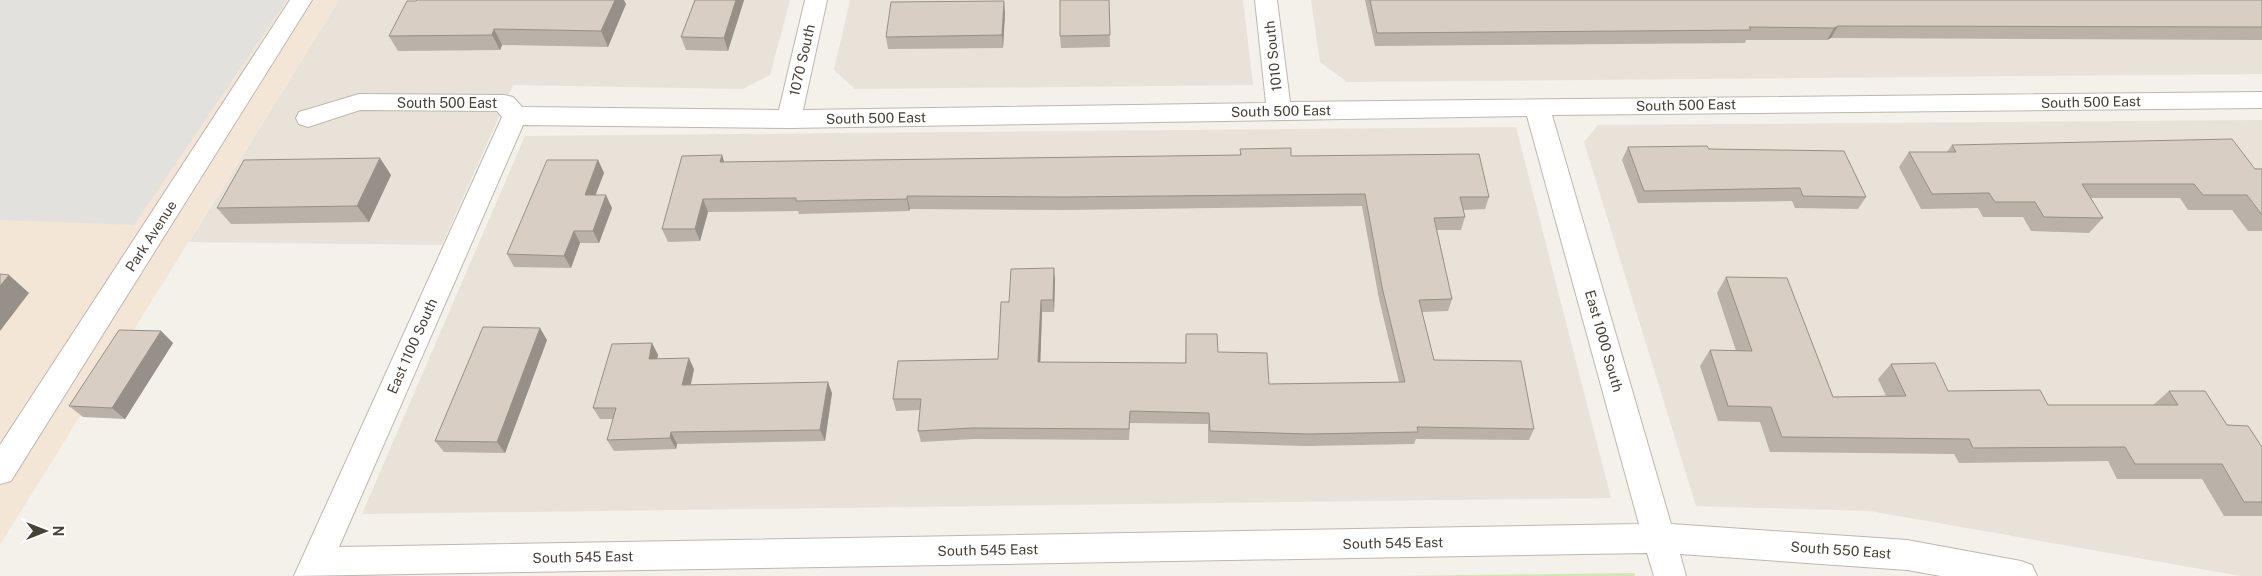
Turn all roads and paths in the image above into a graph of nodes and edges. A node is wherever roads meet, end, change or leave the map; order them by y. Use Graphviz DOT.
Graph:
graph roads {
  1 [pos="301,0"];
  2 [pos="816,0"];
  3 [pos="1266,0"];
  4 [pos="2262,100"];
  5 [pos="1537,107"];
  6 [pos="1279,112"];
  7 [pos="515,116"];
  8 [pos="308,118"];
  9 [pos="789,119"];
  10 [pos="0,471"];
  11 [pos="1659,538"];
  12 [pos="313,569"];
  13 [pos="1670,576"];
  14 [pos="2021,576"];
  1 -- 10 [label="street, Park Avenue"];
  2 -- 9 [label="street, 1070 South"];
  3 -- 6 [label="street, 1010 South"];
  4 -- 5 [label="street, South 500 East"];
  5 -- 6 [label="street, South 500 East"];
  5 -- 11 [label="street, East 1000 South"];
  6 -- 9 [label="street, South 500 East"];
  7 -- 8 [label="street, South 500 East"];
  7 -- 9 [label="street, South 500 East"];
  7 -- 12 [label="street, East 1100 South"];
  11 -- 12 [label="street, South 545 East"];
  11 -- 13 [label="street, East 1000 South"];
  11 -- 14 [label="street, South 550 East"];
}
